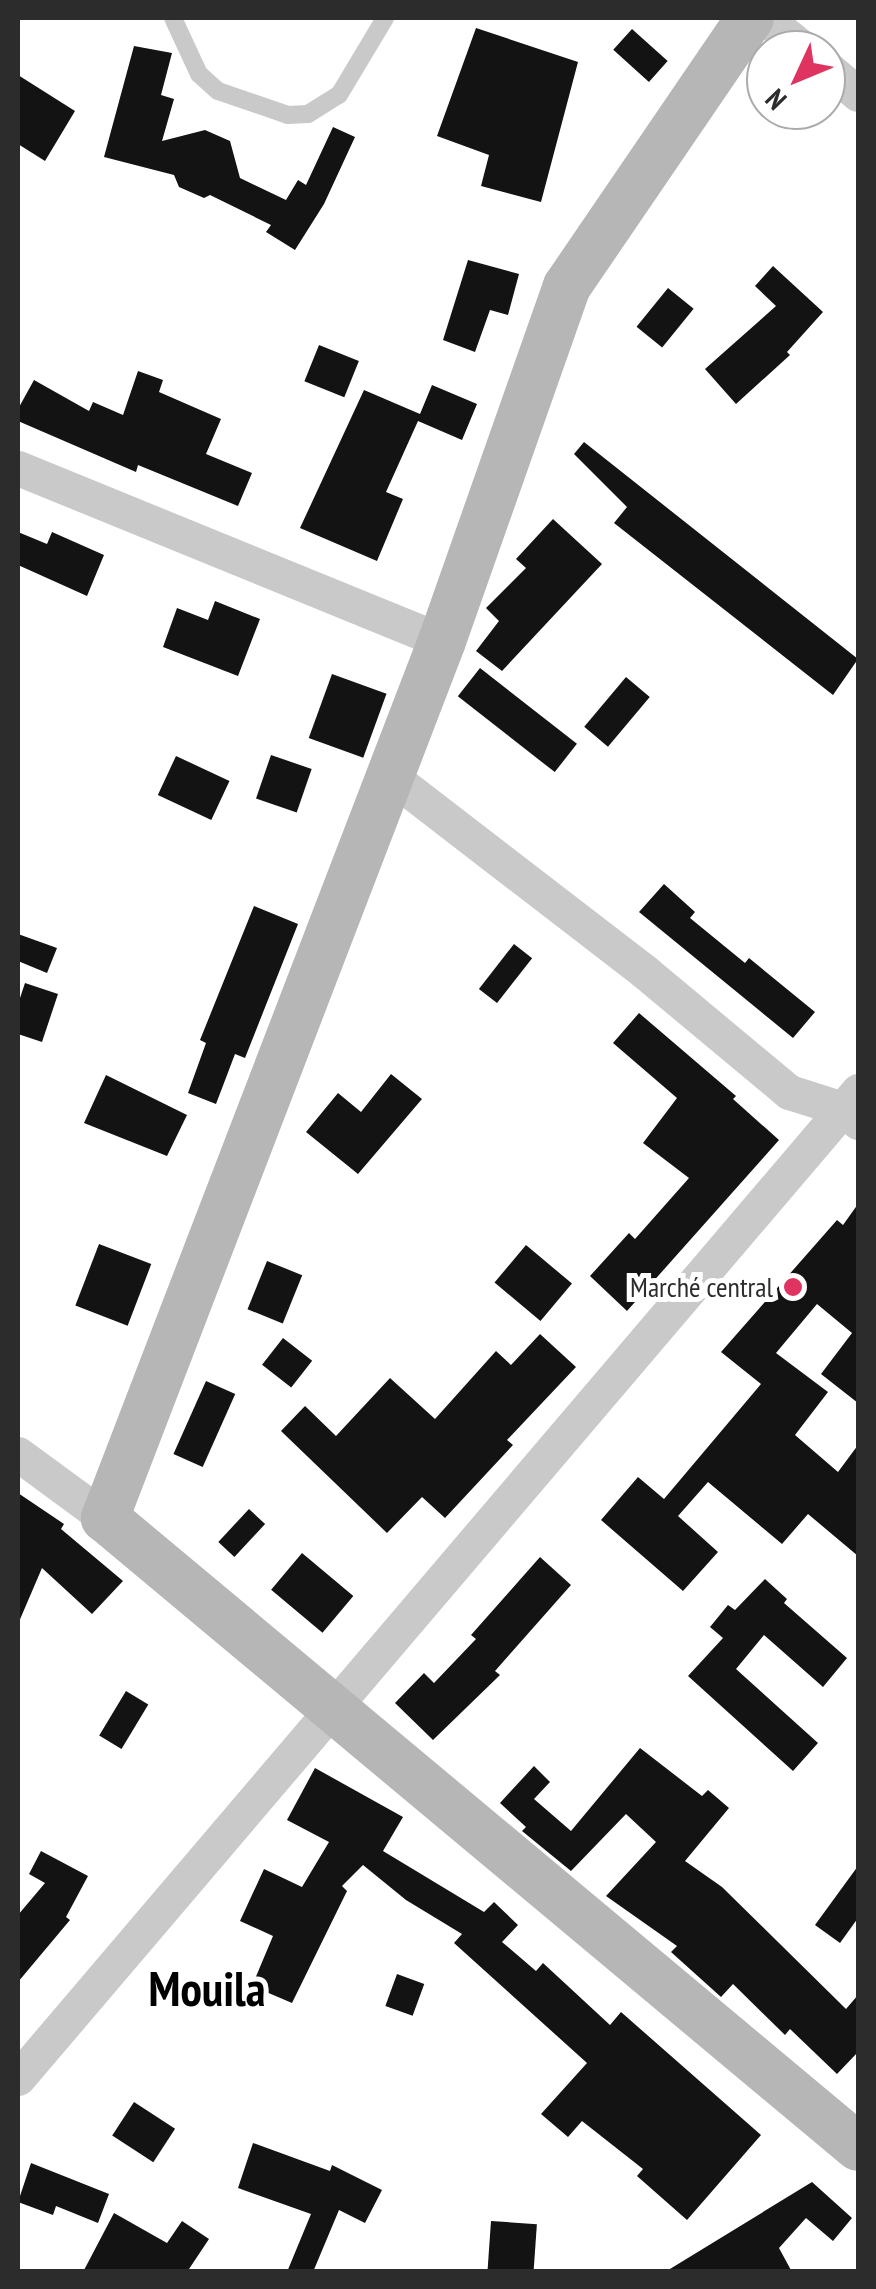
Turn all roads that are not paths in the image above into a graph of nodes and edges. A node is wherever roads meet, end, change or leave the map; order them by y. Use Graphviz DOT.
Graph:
graph roads {
  1 [pos="173,18"];
  2 [pos="385,18"];
  3 [pos="750,18"];
  4 [pos="18,468"];
  5 [pos="442,641"];
  6 [pos="388,774"];
  7 [pos="853,1108"];
  8 [pos="18,1454"];
  9 [pos="105,1518"];
  10 [pos="333,1710"];
  11 [pos="18,2078"];
  12 [pos="858,2146"];
  1 -- 2 [label="lane"];
  3 -- 5 [label="street"];
  4 -- 5 [label="street"];
  5 -- 6 [label="street"];
  6 -- 7 [label="street"];
  6 -- 9 [label="street"];
  7 -- 10 [label="street"];
  8 -- 9 [label="street"];
  9 -- 10 [label="street"];
  10 -- 11 [label="street"];
  10 -- 12 [label="street"];
}
